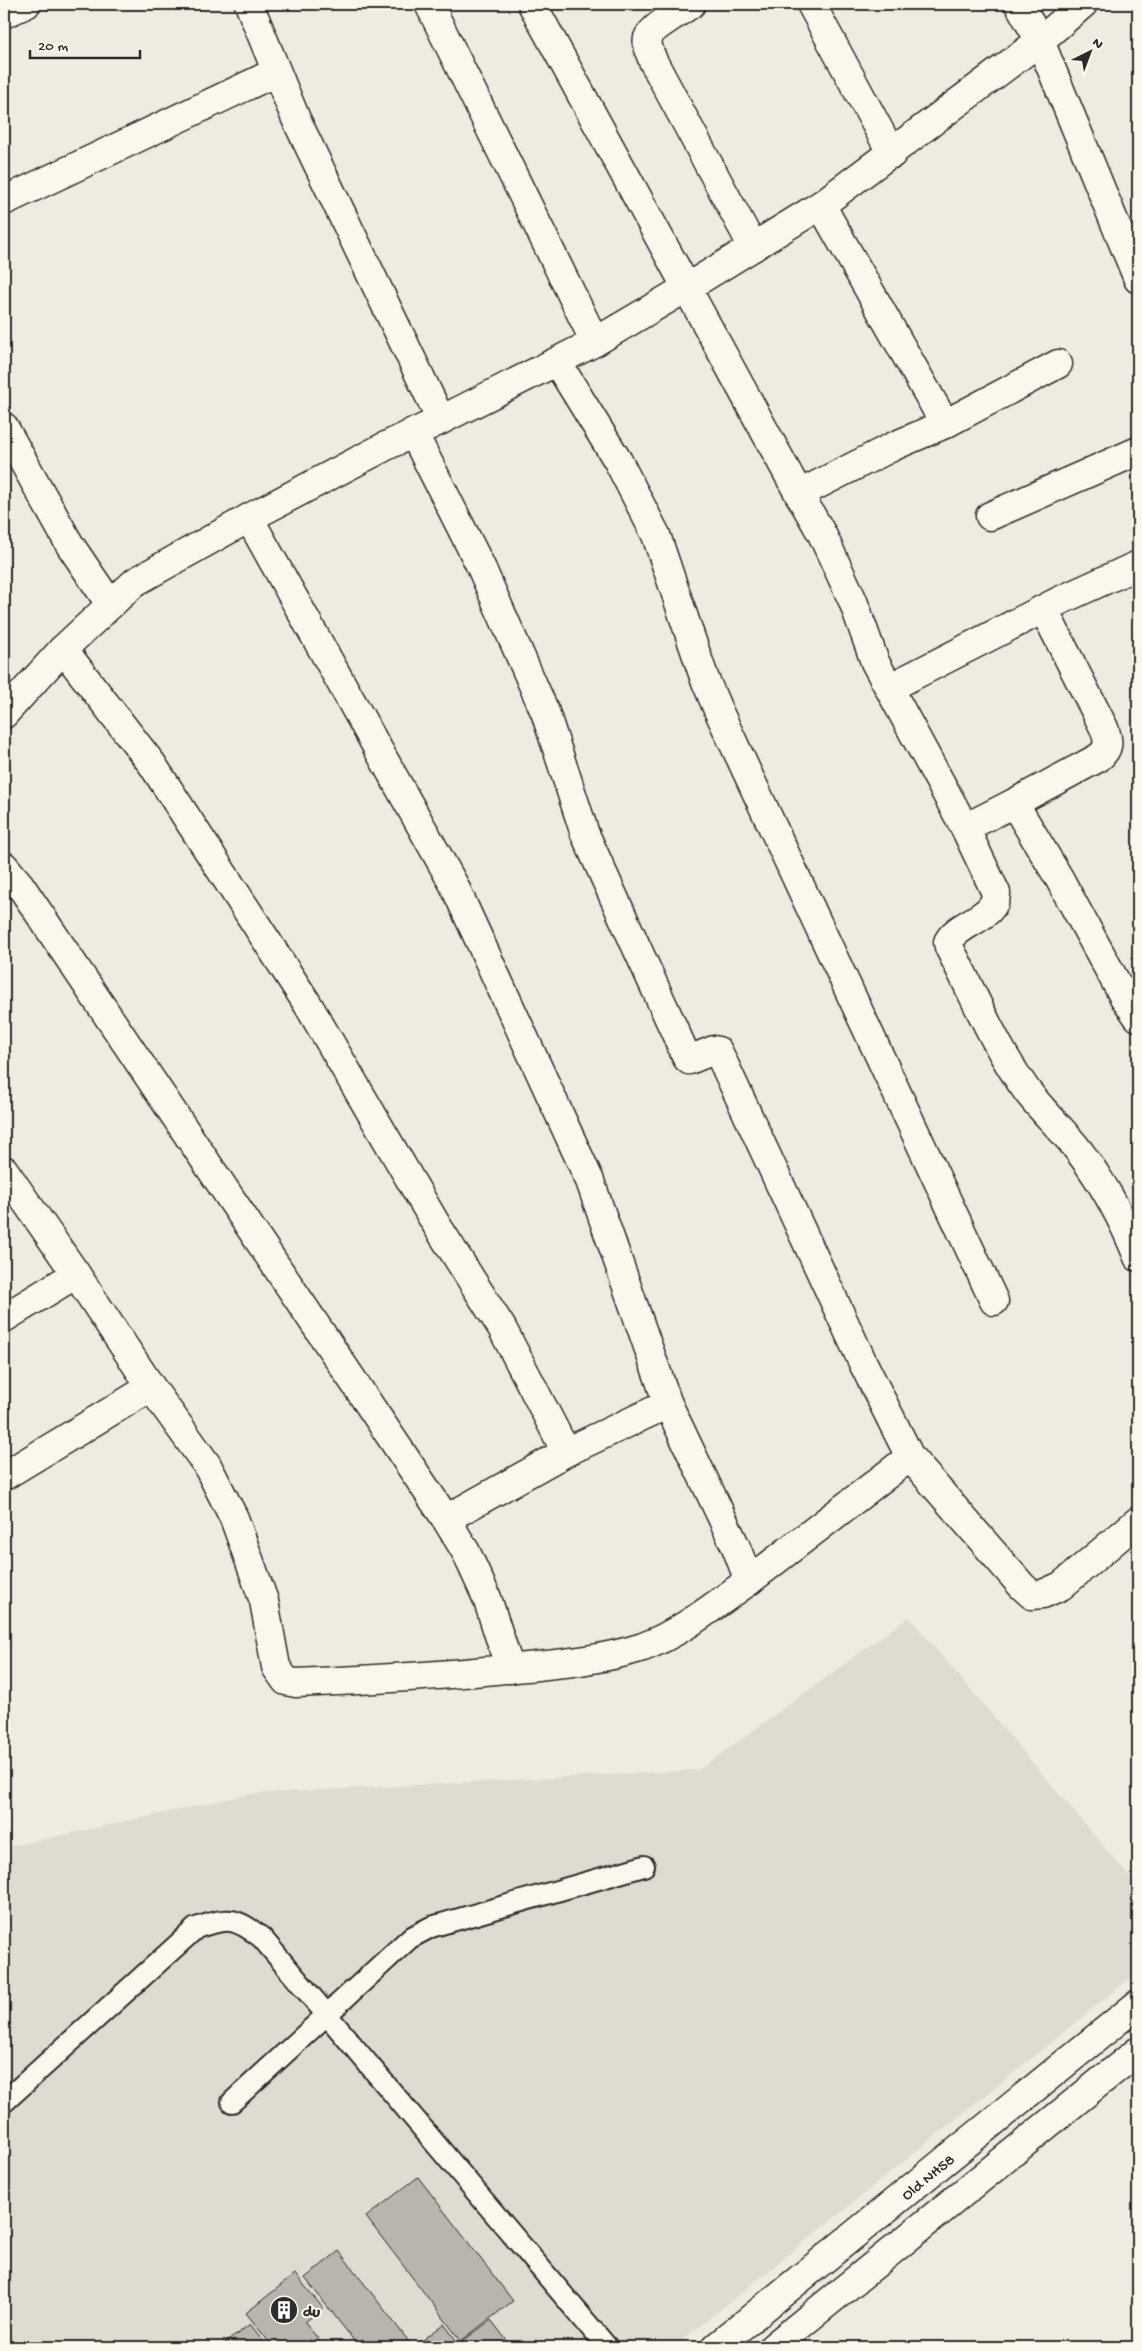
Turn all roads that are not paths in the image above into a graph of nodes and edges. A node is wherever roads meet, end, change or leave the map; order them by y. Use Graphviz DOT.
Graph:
graph roads {
  1 [pos="26,4"];
  2 [pos="249,4"];
  3 [pos="429,4"];
  4 [pos="532,4"];
  5 [pos="690,4"];
  6 [pos="811,4"];
  7 [pos="1019,4"];
  8 [pos="1083,4"];
  9 [pos="4,14"];
  10 [pos="1040,41"];
  11 [pos="276,72"];
  12 [pos="892,154"];
  13 [pos="4,201"];
  14 [pos="821,205"];
  15 [pos="753,246"];
  16 [pos="1138,279"];
  17 [pos="688,287"];
  18 [pos="595,342"];
  19 [pos="557,362"];
  20 [pos="1058,364"];
  21 [pos="441,420"];
  22 [pos="945,424"];
  23 [pos="4,427"];
  24 [pos="413,432"];
  25 [pos="1138,451"];
  26 [pos="799,494"];
  27 [pos="990,516"];
  28 [pos="249,518"];
  29 [pos="1138,565"];
  30 [pos="110,604"];
  31 [pos="1044,610"];
  32 [pos="63,649"];
  33 [pos="889,688"];
  34 [pos="4,714"];
  35 [pos="1014,803"];
  36 [pos="966,828"];
  37 [pos="4,866"];
  38 [pos="1138,1017"];
  39 [pos="4,1170"];
  40 [pos="1138,1257"];
  41 [pos="76,1274"];
  42 [pos="994,1301"];
  43 [pos="4,1318"];
  44 [pos="151,1387"];
  45 [pos="668,1404"];
  46 [pos="566,1452"];
  47 [pos="910,1457"];
  48 [pos="4,1476"];
  49 [pos="446,1519"];
  50 [pos="1138,1521"];
  51 [pos="749,1581"];
  52 [pos="510,1669"];
  53 [pos="644,1866"];
  54 [pos="1138,2004"];
  55 [pos="326,2013"];
  56 [pos="1138,2051"];
  57 [pos="4,2102"];
  58 [pos="232,2102"];
  59 [pos="784,2343"];
  60 [pos="607,2347"];
  61 [pos="716,2347"];
  1 -- 9 [label="street"];
  2 -- 11 [label="street"];
  3 -- 18 [label="street"];
  4 -- 17 [label="street"];
  5 -- 15 [label="street"];
  6 -- 12 [label="street"];
  7 -- 10 [label="street"];
  8 -- 10 [label="street"];
  10 -- 12 [label="street"];
  10 -- 16 [label="street"];
  11 -- 13 [label="street"];
  11 -- 21 [label="street"];
  12 -- 14 [label="street"];
  14 -- 15 [label="street"];
  14 -- 22 [label="street"];
  15 -- 17 [label="street"];
  17 -- 18 [label="street"];
  17 -- 26 [label="street"];
  18 -- 19 [label="street"];
  19 -- 21 [label="street"];
  19 -- 42 [label="street"];
  20 -- 22 [label="street"];
  21 -- 24 [label="street"];
  22 -- 26 [label="street"];
  23 -- 30 [label="street"];
  24 -- 28 [label="street"];
  24 -- 47 [label="street"];
  25 -- 27 [label="street"];
  26 -- 33 [label="street"];
  28 -- 30 [label="street"];
  28 -- 45 [label="street"];
  29 -- 31 [label="street"];
  30 -- 32 [label="street"];
  31 -- 33 [label="street"];
  31 -- 35 [label="street"];
  32 -- 34 [label="street"];
  32 -- 46 [label="street"];
  33 -- 36 [label="street"];
  35 -- 36 [label="street"];
  35 -- 38 [label="street"];
  36 -- 40 [label="street"];
  37 -- 49 [label="street"];
  39 -- 41 [label="street"];
  41 -- 43 [label="street"];
  41 -- 44 [label="street"];
  44 -- 48 [label="street"];
  44 -- 52 [label="street"];
  45 -- 46 [label="street"];
  45 -- 51 [label="street"];
  46 -- 49 [label="street"];
  47 -- 50 [label="street"];
  47 -- 51 [label="street"];
  49 -- 52 [label="street"];
  51 -- 52 [label="street"];
  53 -- 55 [label="lane"];
  54 -- 61 [label="street, Old NH58"];
  55 -- 57 [label="lane"];
  55 -- 58 [label="lane"];
  55 -- 60 [label="lane"];
  56 -- 59 [label="street"];
}
